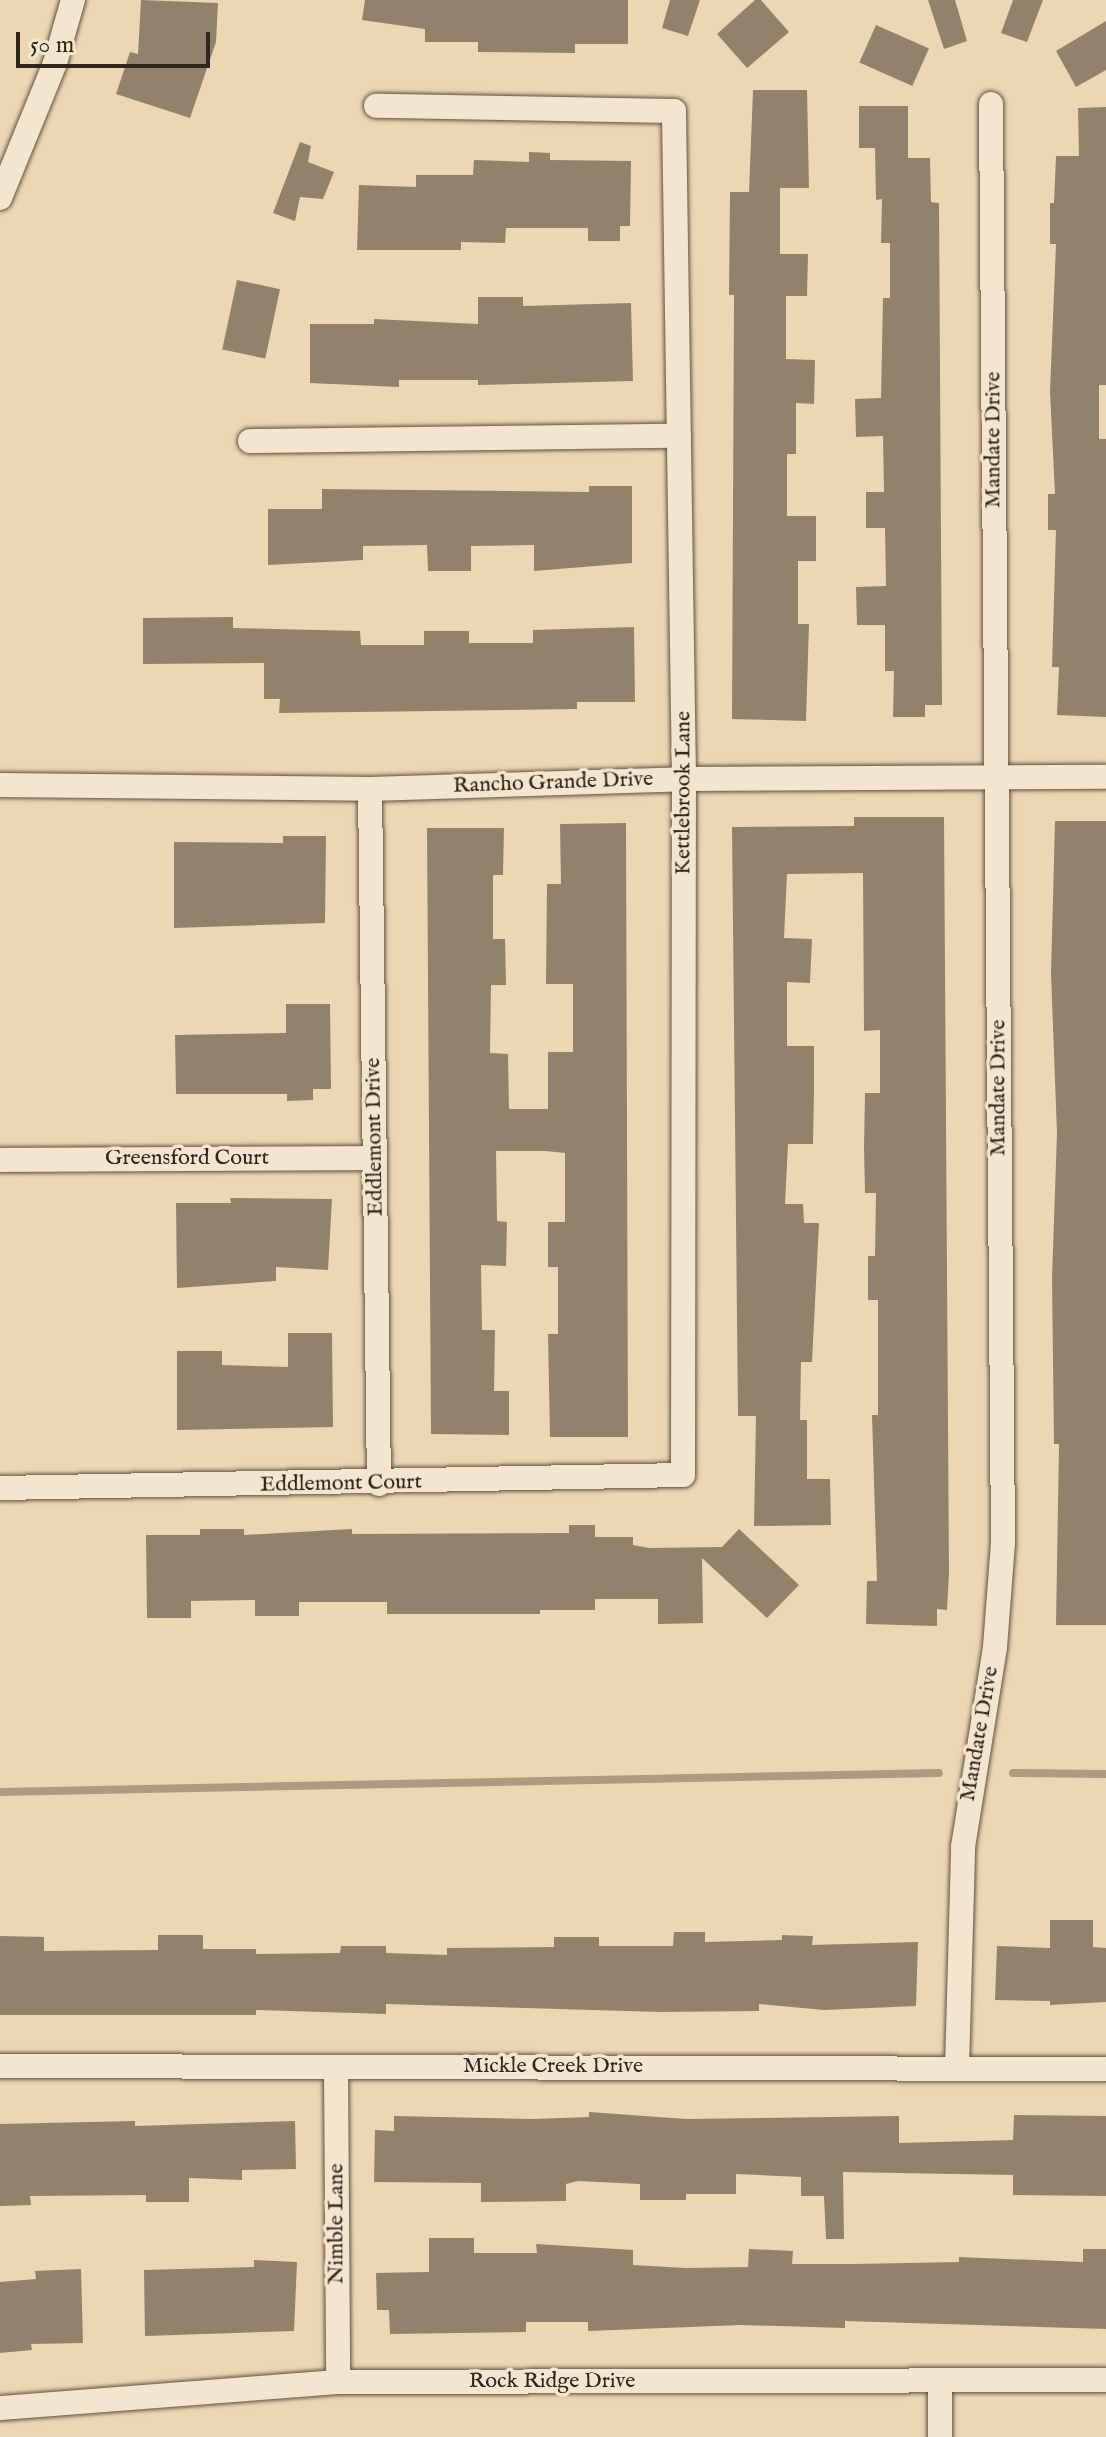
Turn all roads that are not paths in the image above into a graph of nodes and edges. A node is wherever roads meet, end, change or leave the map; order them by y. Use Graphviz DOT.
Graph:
graph roads {
  1 [pos="73,0"];
  2 [pos="991,104"];
  3 [pos="376,106"];
  4 [pos="7,161"];
  5 [pos="0,198"];
  6 [pos="679,436"];
  7 [pos="250,441"];
  8 [pos="1106,777"];
  9 [pos="684,779"];
  10 [pos="997,779"];
  11 [pos="0,785"];
  12 [pos="370,789"];
  13 [pos="375,1158"];
  14 [pos="0,1160"];
  15 [pos="683,1475"];
  16 [pos="379,1484"];
  17 [pos="0,1488"];
  18 [pos="0,2066"];
  19 [pos="336,2067"];
  20 [pos="957,2068"];
  21 [pos="1106,2069"];
  22 [pos="1106,2380"];
  23 [pos="338,2382"];
  24 [pos="940,2383"];
  25 [pos="0,2408"];
  26 [pos="940,2437"];
  1 -- 4 [label="street"];
  2 -- 10 [label="street, Mandate Drive"];
  3 -- 6 [label="street, Kettlebrook Lane"];
  4 -- 5 [label="street"];
  6 -- 7 [label="street"];
  6 -- 9 [label="street, Kettlebrook Lane"];
  8 -- 10 [label="street, Rancho Grande Drive"];
  9 -- 10 [label="street, Rancho Grande Drive"];
  9 -- 12 [label="street, Rancho Grande Drive"];
  9 -- 15 [label="street, Kettlebrook Lane"];
  10 -- 20 [label="street, Mandate Drive"];
  11 -- 12 [label="street, Rancho Grande Drive"];
  12 -- 13 [label="street, Eddlemont Drive"];
  13 -- 14 [label="street, Greensford Court"];
  13 -- 16 [label="street, Eddlemont Drive"];
  15 -- 16 [label="street, Eddlemont Court"];
  16 -- 17 [label="street, Eddlemont Court"];
  18 -- 19 [label="street, Mickle Creek Drive"];
  19 -- 20 [label="street, Mickle Creek Drive"];
  19 -- 23 [label="street, Nimble Lane"];
  20 -- 21 [label="street, Mickle Creek Drive"];
  22 -- 24 [label="street, Rock Ridge Drive"];
  23 -- 24 [label="street, Rock Ridge Drive"];
  23 -- 25 [label="street, Rock Ridge Drive"];
  24 -- 26 [label="street"];
}
